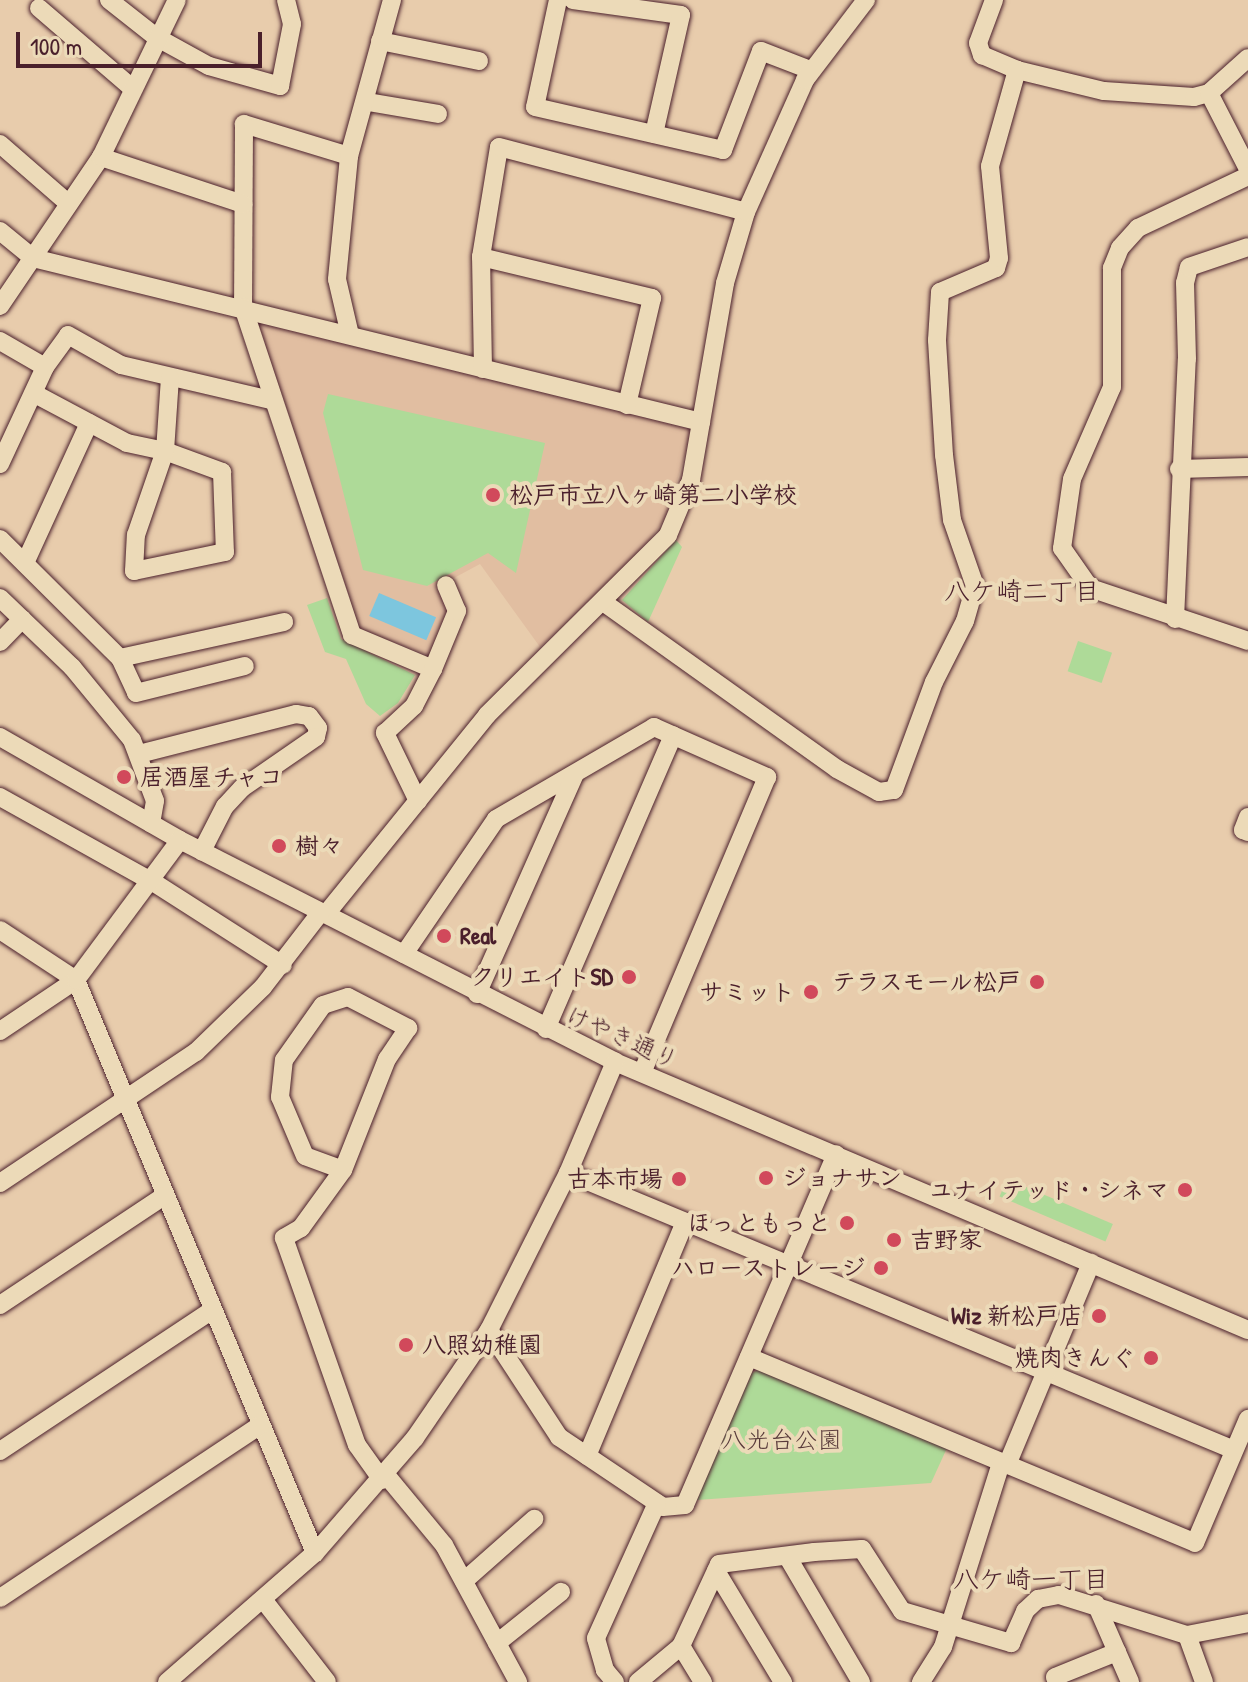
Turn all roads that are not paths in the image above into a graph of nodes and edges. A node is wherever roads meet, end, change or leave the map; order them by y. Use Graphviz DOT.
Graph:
graph roads {
  1 [pos="109,0"];
  2 [pos="177,0"];
  3 [pos="286,0"];
  4 [pos="392,0"];
  5 [pos="558,0"];
  6 [pos="573,0"];
  7 [pos="866,0"];
  8 [pos="994,0"];
  9 [pos="39,8"];
  10 [pos="156,37"];
  11 [pos="380,41"];
  12 [pos="1248,58"];
  13 [pos="479,61"];
  14 [pos="810,70"];
  15 [pos="1017,70"];
  16 [pos="131,87"];
  17 [pos="1209,93"];
  18 [pos="368,102"];
  19 [pos="438,114"];
  20 [pos="654,134"];
  21 [pos="0,144"];
  22 [pos="349,156"];
  23 [pos="101,157"];
  24 [pos="1248,169"];
  25 [pos="1248,176"];
  26 [pos="69,204"];
  27 [pos="243,204"];
  28 [pos="746,212"];
  29 [pos="0,231"];
  30 [pos="1248,247"];
  31 [pos="481,257"];
  32 [pos="33,258"];
  33 [pos="0,306"];
  34 [pos="243,307"];
  35 [pos="350,335"];
  36 [pos="0,341"];
  37 [pos="45,367"];
  38 [pos="483,369"];
  39 [pos="170,378"];
  40 [pos="35,394"];
  41 [pos="274,401"];
  42 [pos="627,405"];
  43 [pos="701,422"];
  44 [pos="89,423"];
  45 [pos="165,451"];
  46 [pos="0,464"];
  47 [pos="1248,467"];
  48 [pos="1179,469"];
  49 [pos="10,555"];
  50 [pos="446,585"];
  51 [pos="0,598"];
  52 [pos="603,602"];
  53 [pos="22,619"];
  54 [pos="1175,619"];
  55 [pos="284,622"];
  56 [pos="1248,641"];
  57 [pos="0,642"];
  58 [pos="120,658"];
  59 [pos="245,666"];
  60 [pos="433,669"];
  61 [pos="673,735"];
  62 [pos="0,737"];
  63 [pos="139,754"];
  64 [pos="575,774"];
  65 [pos="0,797"];
  66 [pos="418,801"];
  67 [pos="1248,817"];
  68 [pos="151,824"];
  69 [pos="1248,832"];
  70 [pos="180,840"];
  71 [pos="202,851"];
  72 [pos="153,882"];
  73 [pos="324,913"];
  74 [pos="0,930"];
  75 [pos="404,954"];
  76 [pos="283,965"];
  77 [pos="76,980"];
  78 [pos="477,994"];
  79 [pos="546,1029"];
  80 [pos="0,1031"];
  81 [pos="615,1062"];
  82 [pos="642,1073"];
  83 [pos="126,1100"];
  84 [pos="836,1154"];
  85 [pos="343,1170"];
  86 [pos="568,1173"];
  87 [pos="2,1178"];
  88 [pos="164,1196"];
  89 [pos="685,1222"];
  90 [pos="1091,1263"];
  91 [pos="790,1264"];
  92 [pos="0,1305"];
  93 [pos="212,1310"];
  94 [pos="489,1330"];
  95 [pos="1248,1330"];
  96 [pos="749,1357"];
  97 [pos="1046,1373"];
  98 [pos="1248,1419"];
  99 [pos="259,1426"];
  100 [pos="1234,1450"];
  101 [pos="0,1451"];
  102 [pos="587,1456"];
  103 [pos="1004,1464"];
  104 [pos="384,1478"];
  105 [pos="657,1503"];
  106 [pos="534,1519"];
  107 [pos="315,1553"];
  108 [pos="787,1556"];
  109 [pos="716,1571"];
  110 [pos="464,1581"];
  111 [pos="561,1592"];
  112 [pos="2,1594"];
  113 [pos="265,1602"];
  114 [pos="1096,1604"];
  115 [pos="1248,1623"];
  116 [pos="948,1627"];
  117 [pos="1187,1635"];
  118 [pos="497,1643"];
  119 [pos="681,1646"];
  120 [pos="1117,1652"];
  121 [pos="167,1682"];
  122 [pos="327,1682"];
  123 [pos="518,1682"];
  124 [pos="615,1682"];
  125 [pos="638,1682"];
  126 [pos="703,1682"];
  127 [pos="783,1682"];
  128 [pos="861,1682"];
  129 [pos="921,1682"];
  130 [pos="1057,1682"];
  131 [pos="1130,1682"];
  132 [pos="1204,1682"];
  1 -- 10 [label="street"];
  2 -- 10 [label="street"];
  3 -- 10 [label="street"];
  4 -- 11 [label="street"];
  5 -- 20 [label="street"];
  6 -- 20 [label="street"];
  7 -- 14 [label="street"];
  8 -- 15 [label="street"];
  9 -- 16 [label="street"];
  10 -- 16 [label="street"];
  11 -- 13 [label="street"];
  11 -- 18 [label="street"];
  12 -- 17 [label="street"];
  14 -- 20 [label="street"];
  14 -- 28 [label="street"];
  15 -- 17 [label="street"];
  15 -- 52 [label="street"];
  16 -- 23 [label="street"];
  17 -- 24 [label="street"];
  18 -- 19 [label="street"];
  18 -- 22 [label="street"];
  21 -- 26 [label="street"];
  22 -- 27 [label="street"];
  22 -- 35 [label="street"];
  23 -- 26 [label="street"];
  23 -- 27 [label="street"];
  25 -- 54 [label="street"];
  26 -- 32 [label="street"];
  27 -- 34 [label="street"];
  28 -- 31 [label="street"];
  28 -- 43 [label="street"];
  29 -- 32 [label="street"];
  30 -- 48 [label="street"];
  31 -- 38 [label="street"];
  31 -- 42 [label="street"];
  32 -- 33 [label="street"];
  32 -- 34 [label="street"];
  34 -- 35 [label="street"];
  34 -- 41 [label="street"];
  35 -- 38 [label="street"];
  36 -- 37 [label="street"];
  37 -- 39 [label="street"];
  37 -- 40 [label="street"];
  38 -- 42 [label="street"];
  39 -- 41 [label="street"];
  39 -- 45 [label="street"];
  40 -- 44 [label="street"];
  40 -- 46 [label="street"];
  41 -- 60 [label="street"];
  42 -- 43 [label="street"];
  43 -- 52 [label="street"];
  44 -- 45 [label="street"];
  44 -- 49 [label="street"];
  45 -- 45 [label="street"];
  47 -- 48 [label="street"];
  48 -- 54 [label="street"];
  49 -- 58 [label="street"];
  50 -- 60 [label="street"];
  51 -- 53 [label="street"];
  52 -- 66 [label="street"];
  53 -- 57 [label="street"];
  53 -- 63 [label="street"];
  54 -- 56 [label="street"];
  55 -- 58 [label="street"];
  58 -- 59 [label="street"];
  60 -- 66 [label="street"];
  61 -- 64 [label="street"];
  61 -- 79 [label="street"];
  61 -- 82 [label="street"];
  62 -- 68 [label="street, けやき通り"];
  63 -- 68 [label="street"];
  63 -- 71 [label="street"];
  64 -- 75 [label="street"];
  64 -- 78 [label="street"];
  65 -- 72 [label="street"];
  66 -- 73 [label="street"];
  67 -- 69 [label="street"];
  68 -- 70 [label="street, けやき通り"];
  70 -- 71 [label="street, けやき通り"];
  70 -- 72 [label="street"];
  71 -- 73 [label="street, けやき通り"];
  72 -- 76 [label="street"];
  72 -- 77 [label="street"];
  73 -- 75 [label="street, けやき通り"];
  73 -- 76 [label="street"];
  74 -- 77 [label="street"];
  75 -- 78 [label="street, けやき通り"];
  76 -- 83 [label="street"];
  77 -- 80 [label="street"];
  77 -- 83 [label="street"];
  78 -- 79 [label="street, けやき通り"];
  79 -- 81 [label="street, けやき通り"];
  81 -- 82 [label="street, けやき通り"];
  81 -- 86 [label="street"];
  82 -- 84 [label="street, けやき通り"];
  83 -- 87 [label="street"];
  83 -- 88 [label="street"];
  84 -- 90 [label="street, けやき通り"];
  84 -- 91 [label="street"];
  85 -- 85 [label="street"];
  85 -- 104 [label="street"];
  86 -- 89 [label="street"];
  86 -- 94 [label="street"];
  88 -- 92 [label="street"];
  88 -- 93 [label="street"];
  89 -- 91 [label="street"];
  89 -- 102 [label="street"];
  90 -- 95 [label="street, けやき通り"];
  90 -- 97 [label="street"];
  91 -- 96 [label="street"];
  91 -- 97 [label="street"];
  93 -- 99 [label="street"];
  93 -- 101 [label="street"];
  94 -- 102 [label="street"];
  94 -- 104 [label="street"];
  96 -- 103 [label="street"];
  96 -- 105 [label="street"];
  97 -- 100 [label="street"];
  97 -- 103 [label="street"];
  98 -- 100 [label="street"];
  99 -- 107 [label="street"];
  99 -- 112 [label="street"];
  100 -- 103 [label="street"];
  102 -- 105 [label="street"];
  103 -- 116 [label="street"];
  104 -- 107 [label="street"];
  104 -- 110 [label="street"];
  105 -- 124 [label="street"];
  106 -- 110 [label="street"];
  107 -- 113 [label="street"];
  108 -- 109 [label="street"];
  108 -- 116 [label="street"];
  108 -- 128 [label="street"];
  109 -- 119 [label="street"];
  109 -- 127 [label="street"];
  110 -- 118 [label="street"];
  111 -- 118 [label="street"];
  113 -- 121 [label="street"];
  113 -- 122 [label="street"];
  114 -- 116 [label="street"];
  114 -- 117 [label="street"];
  114 -- 120 [label="street"];
  115 -- 117 [label="street"];
  116 -- 129 [label="street"];
  117 -- 132 [label="street"];
  118 -- 123 [label="street"];
  119 -- 125 [label="street"];
  119 -- 126 [label="street"];
  120 -- 130 [label="street"];
  120 -- 131 [label="street"];
}
